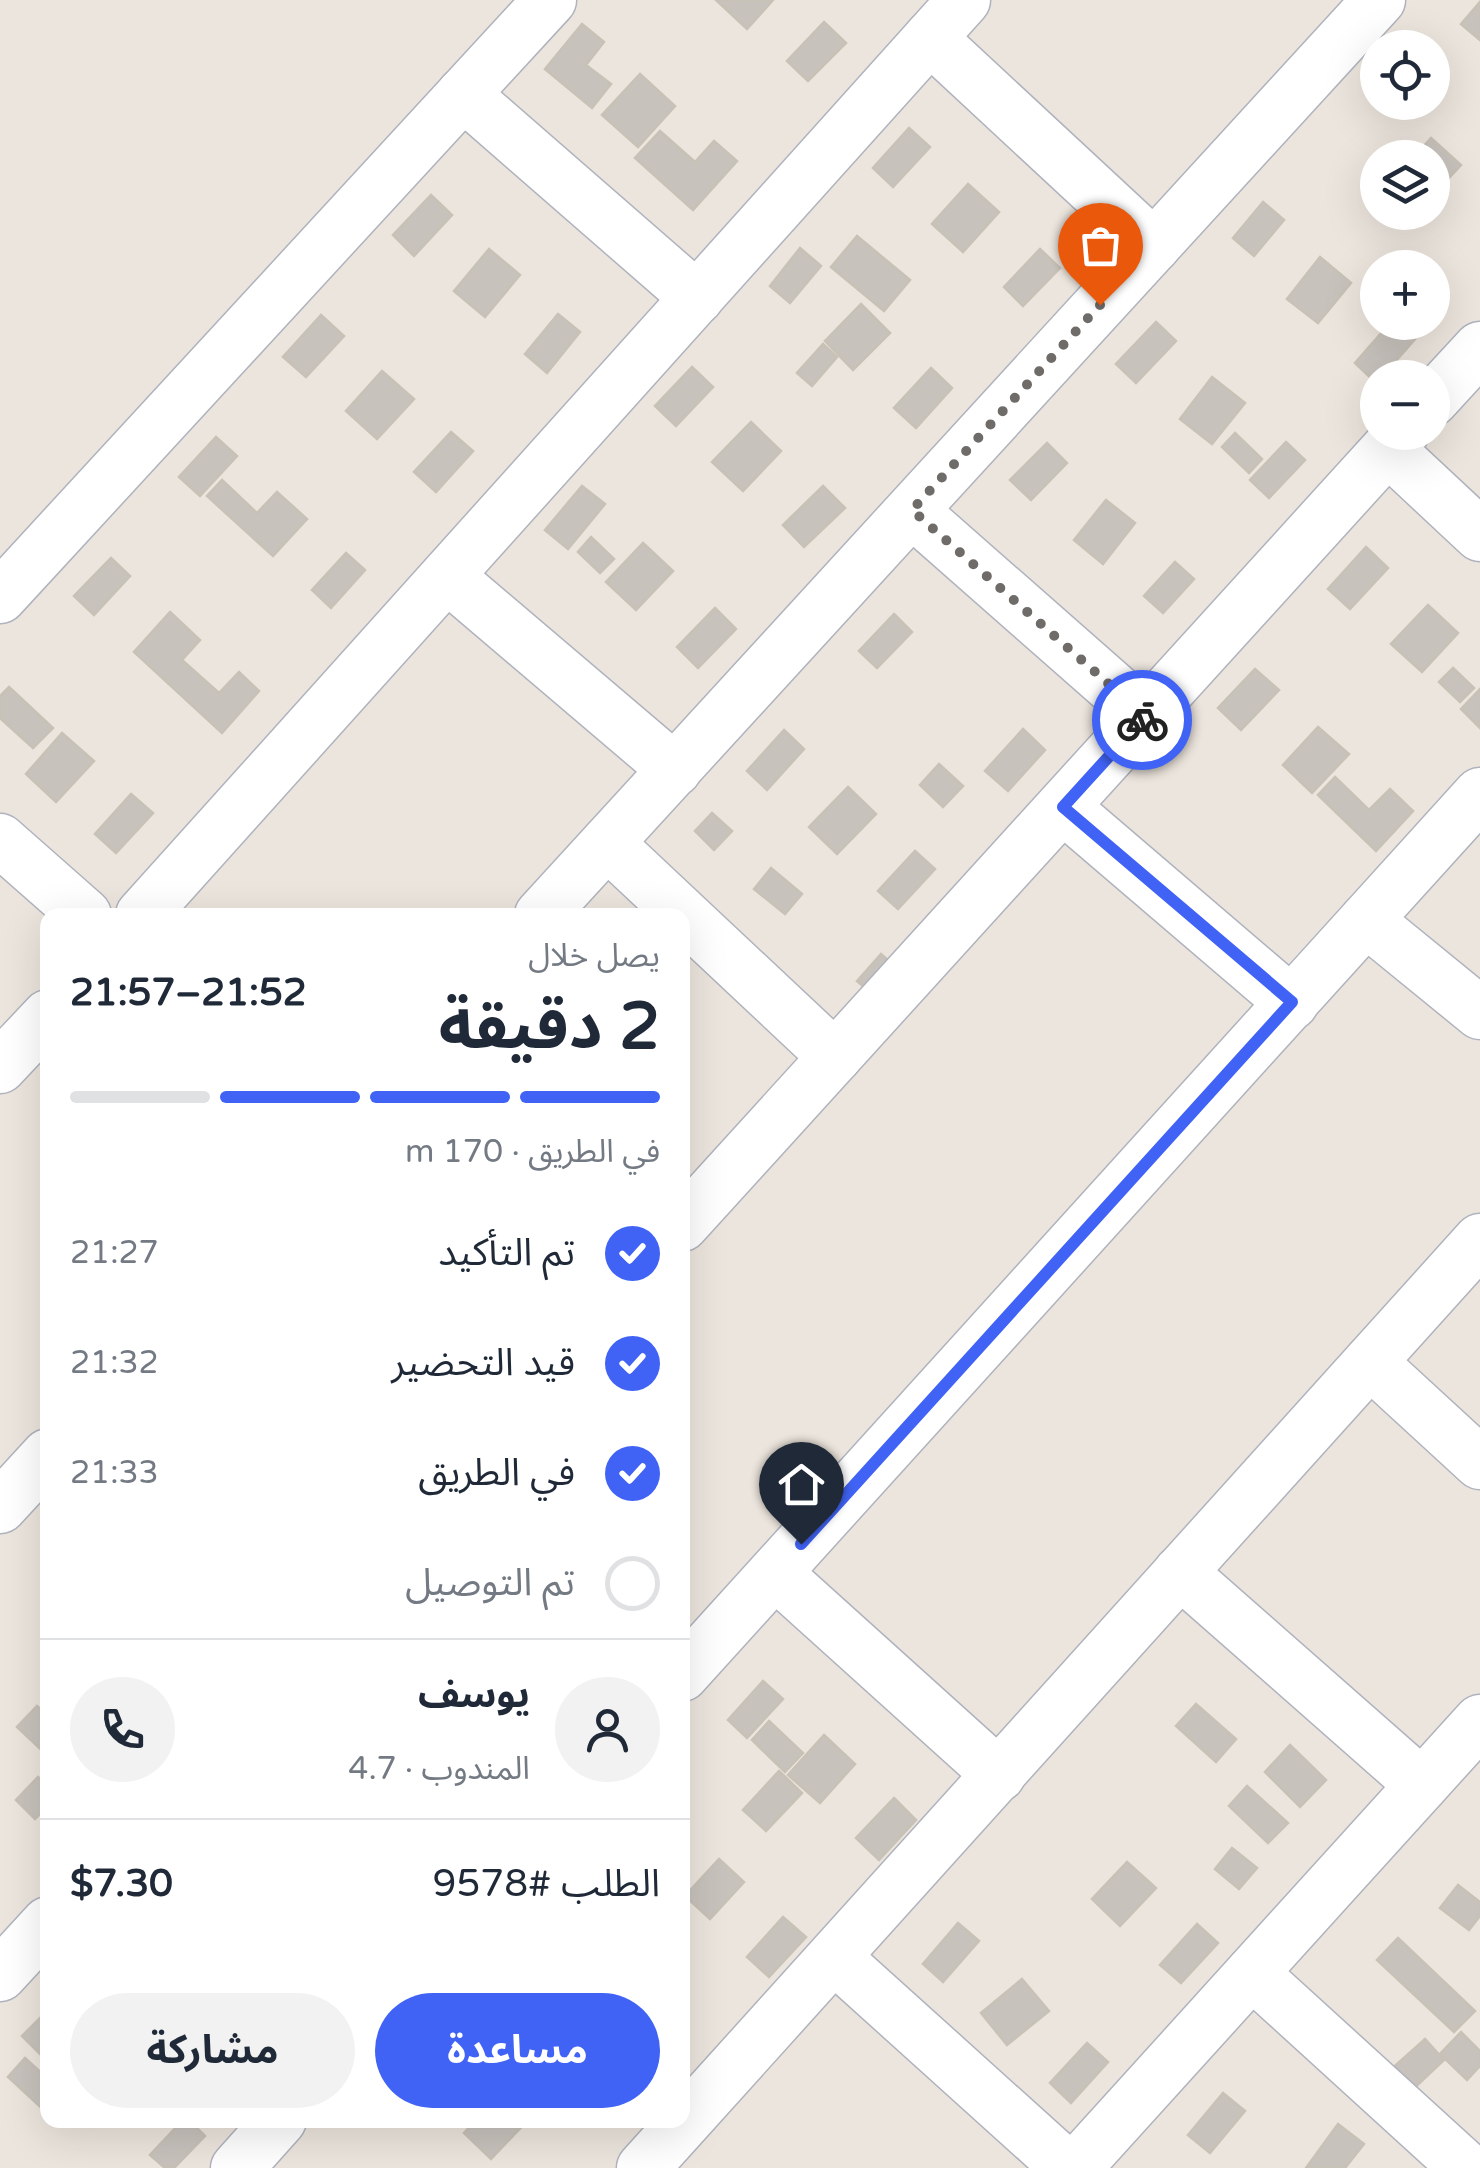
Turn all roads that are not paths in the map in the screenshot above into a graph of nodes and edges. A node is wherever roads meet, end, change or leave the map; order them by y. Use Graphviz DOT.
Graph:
graph roads {
  1 [pos="550,0"];
  2 [pos="1350,10"];
  3 [pos="947,19"];
  4 [pos="464,94"];
  5 [pos="1154,246"];
  6 [pos="697,298"];
  7 [pos="1480,348"];
  8 [pos="1450,380"];
  9 [pos="1387,450"];
  10 [pos="1403,450"];
  11 [pos="912,510"];
  12 [pos="1480,535"];
  13 [pos="448,576"];
  14 [pos="0,596"];
  15 [pos="1145,716"];
  16 [pos="675,770"];
  17 [pos="1480,794"];
  18 [pos="1063,807"];
  19 [pos="0,840"];
  20 [pos="607,844"];
  21 [pos="77,908"];
  22 [pos="148,908"];
  23 [pos="548,908"];
  24 [pos="676,908"];
  25 [pos="1366,920"];
  26 [pos="690,922"];
  27 [pos="1292,1002"];
  28 [pos="1480,1013"];
  29 [pos="40,1024"];
  30 [pos="835,1057"];
  31 [pos="0,1067"];
  32 [pos="690,1216"];
  33 [pos="1480,1240"];
  34 [pos="1370,1362"];
  35 [pos="1480,1463"];
  36 [pos="40,1464"];
  37 [pos="0,1506"];
  38 [pos="1180,1572"];
  39 [pos="775,1573"];
  40 [pos="690,1666"];
  41 [pos="1480,1721"];
  42 [pos="999,1775"];
  43 [pos="1422,1786"];
  44 [pos="834,1957"];
  45 [pos="1252,1973"];
  46 [pos="690,2116"];
  47 [pos="679,2128"];
  48 [pos="643,2168"];
  49 [pos="1071,2168"];
  50 [pos="1466,2168"];
  1 -- 4 [label="street"];
  2 -- 5 [label="street"];
  3 -- 5 [label="street"];
  3 -- 6 [label="street"];
  4 -- 6 [label="street"];
  4 -- 14 [label="street"];
  5 -- 11 [label="street"];
  6 -- 13 [label="street"];
  7 -- 8 [label="street"];
  9 -- 15 [label="street"];
  10 -- 12 [label="street"];
  11 -- 15 [label="street"];
  11 -- 16 [label="street"];
  13 -- 16 [label="street"];
  13 -- 22 [label="street"];
  15 -- 18 [label="street"];
  16 -- 20 [label="street"];
  17 -- 25 [label="street"];
  18 -- 27 [label="street"];
  18 -- 30 [label="street"];
  19 -- 21 [label="street"];
  20 -- 23 [label="street"];
  20 -- 24 [label="street"];
  25 -- 27 [label="street"];
  25 -- 28 [label="street"];
  26 -- 30 [label="street"];
  27 -- 39 [label="street"];
  29 -- 31 [label="street"];
  30 -- 32 [label="street"];
  33 -- 34 [label="street"];
  34 -- 35 [label="street"];
  34 -- 38 [label="street"];
  36 -- 37 [label="street"];
  38 -- 42 [label="street"];
  38 -- 43 [label="street"];
  39 -- 40 [label="street"];
  39 -- 42 [label="street"];
  41 -- 43 [label="street"];
  42 -- 44 [label="street"];
  43 -- 45 [label="street"];
  44 -- 46 [label="street"];
  44 -- 49 [label="street"];
  45 -- 49 [label="street"];
  45 -- 50 [label="street"];
  47 -- 48 [label="street"];
}
